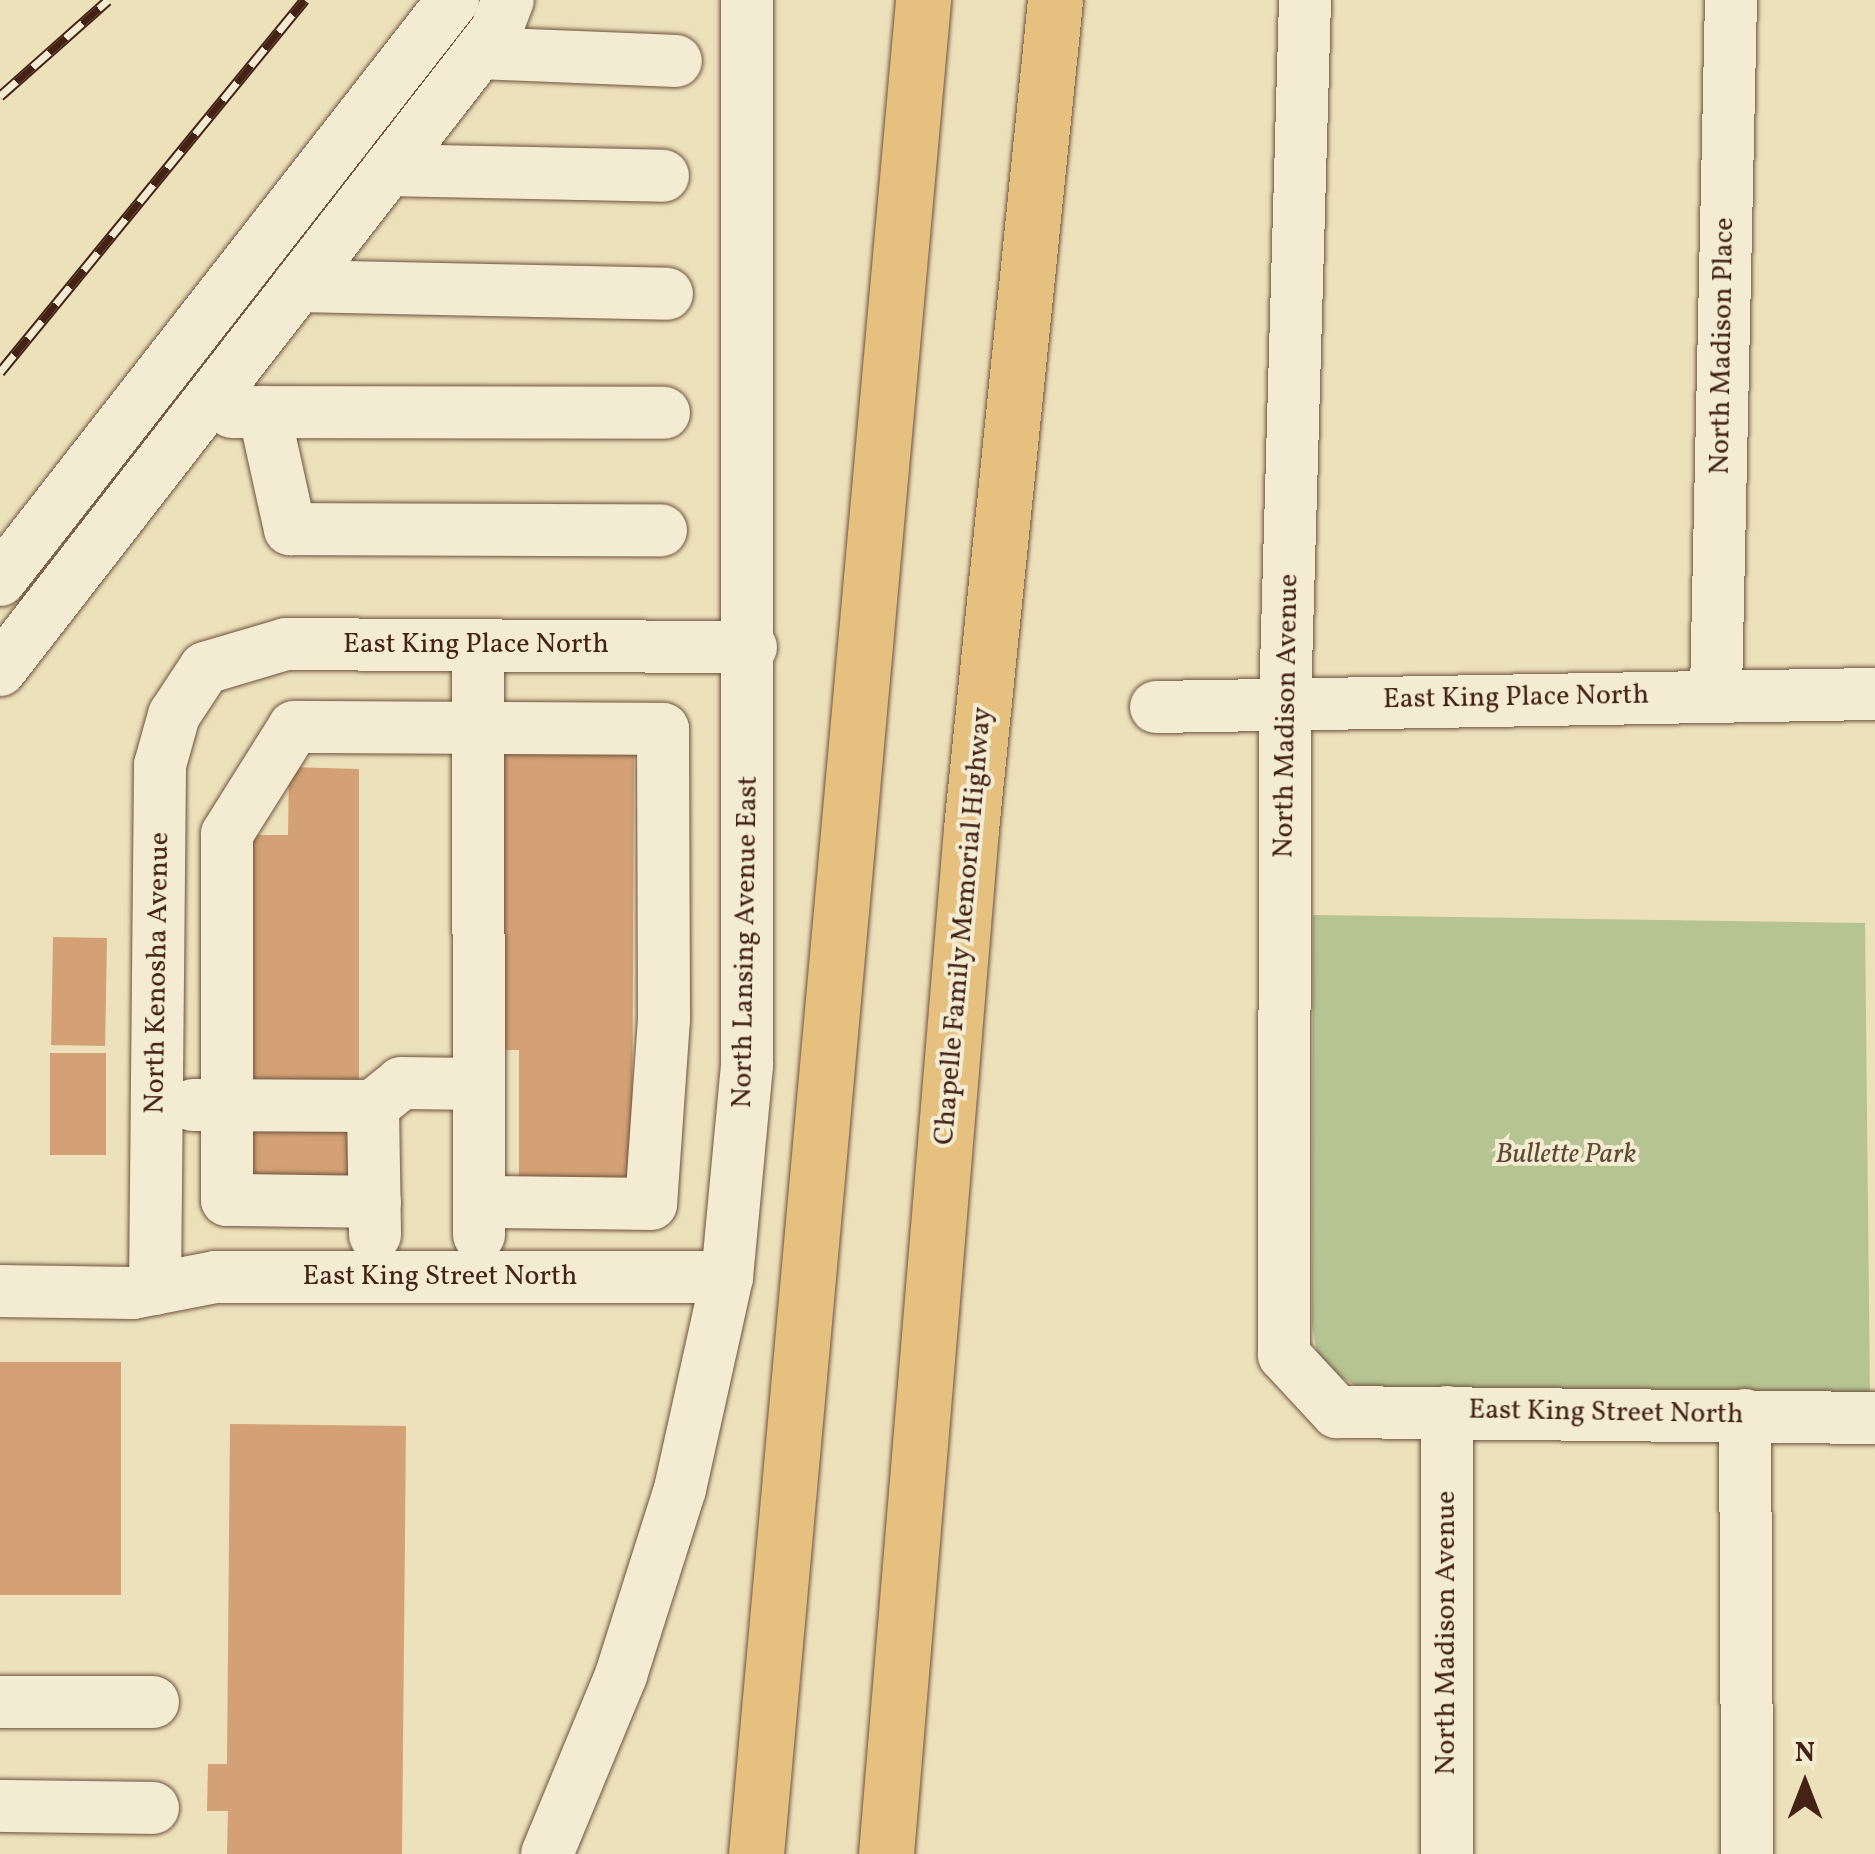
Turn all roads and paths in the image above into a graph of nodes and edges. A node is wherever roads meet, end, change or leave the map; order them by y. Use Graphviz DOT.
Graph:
graph roads {
  1 [pos="453,0"];
  2 [pos="508,0"];
  3 [pos="747,0"];
  4 [pos="923,0"];
  5 [pos="1055,0"];
  6 [pos="1306,0"];
  7 [pos="1730,0"];
  8 [pos="479,53"];
  9 [pos="676,61"];
  10 [pos="388,170"];
  11 [pos="662,176"];
  12 [pos="298,286"];
  13 [pos="667,294"];
  14 [pos="200,412"];
  15 [pos="264,412"];
  16 [pos="664,413"];
  17 [pos="661,530"];
  18 [pos="0,580"];
  19 [pos="478,645"];
  20 [pos="751,647"];
  21 [pos="206,668"];
  22 [pos="0,670"];
  23 [pos="1716,692"];
  24 [pos="1875,694"];
  25 [pos="1285,704"];
  26 [pos="1156,707"];
  27 [pos="480,728"];
  28 [pos="480,1084"];
  29 [pos="226,1104"];
  30 [pos="157,1106"];
  31 [pos="372,1106"];
  32 [pos="374,1202"];
  33 [pos="480,1202"];
  34 [pos="376,1277"];
  35 [pos="478,1277"];
  36 [pos="727,1277"];
  37 [pos="155,1289"];
  38 [pos="0,1291"];
  39 [pos="1337,1412"];
  40 [pos="1447,1412"];
  41 [pos="1745,1414"];
  42 [pos="1875,1418"];
  43 [pos="0,1702"];
  44 [pos="153,1702"];
  45 [pos="0,1806"];
  46 [pos="153,1808"];
  47 [pos="547,1854"];
  48 [pos="756,1854"];
  49 [pos="886,1854"];
  50 [pos="1447,1854"];
  51 [pos="1747,1854"];
  1 -- 18 [label="street"];
  2 -- 8 [label="street"];
  3 -- 20 [label="street, North Lansing Avenue East"];
  4 -- 48 [label="highway"];
  5 -- 49 [label="highway, Chapelle Family Memorial Highway"];
  6 -- 25 [label="street, North Madison Avenue"];
  7 -- 23 [label="street, North Madison Place"];
  8 -- 9 [label="street"];
  8 -- 10 [label="street"];
  10 -- 11 [label="street"];
  10 -- 12 [label="street"];
  12 -- 13 [label="street"];
  12 -- 14 [label="street"];
  14 -- 15 [label="street"];
  14 -- 22 [label="street"];
  15 -- 16 [label="street"];
  15 -- 17 [label="street"];
  19 -- 20 [label="street, East King Place North"];
  19 -- 21 [label="street, East King Place North"];
  19 -- 27 [label="street"];
  20 -- 36 [label="street, North Lansing Avenue East"];
  21 -- 30 [label="street, North Kenosha Avenue"];
  23 -- 24 [label="street, East King Place North"];
  23 -- 25 [label="street, East King Place North"];
  25 -- 26 [label="street, East King Place North"];
  25 -- 39 [label="street, North Madison Avenue"];
  27 -- 28 [label="street"];
  27 -- 29 [label="street"];
  27 -- 33 [label="street"];
  28 -- 31 [label="street"];
  28 -- 33 [label="street"];
  29 -- 30 [label="street"];
  29 -- 31 [label="street"];
  29 -- 32 [label="street"];
  30 -- 37 [label="street, North Kenosha Avenue"];
  31 -- 32 [label="street"];
  32 -- 34 [label="street"];
  33 -- 35 [label="street"];
  34 -- 35 [label="street, East King Street North"];
  34 -- 37 [label="street, East King Street North"];
  35 -- 36 [label="street, East King Street North"];
  36 -- 47 [label="street, North Lansing Avenue East"];
  37 -- 38 [label="street, East King Street North"];
  39 -- 40 [label="street, East King Street North"];
  40 -- 41 [label="street, East King Street North"];
  40 -- 50 [label="street, North Madison Avenue"];
  41 -- 42 [label="street, East King Street North"];
  41 -- 51 [label="street"];
  43 -- 44 [label="street"];
  45 -- 46 [label="street"];
}
